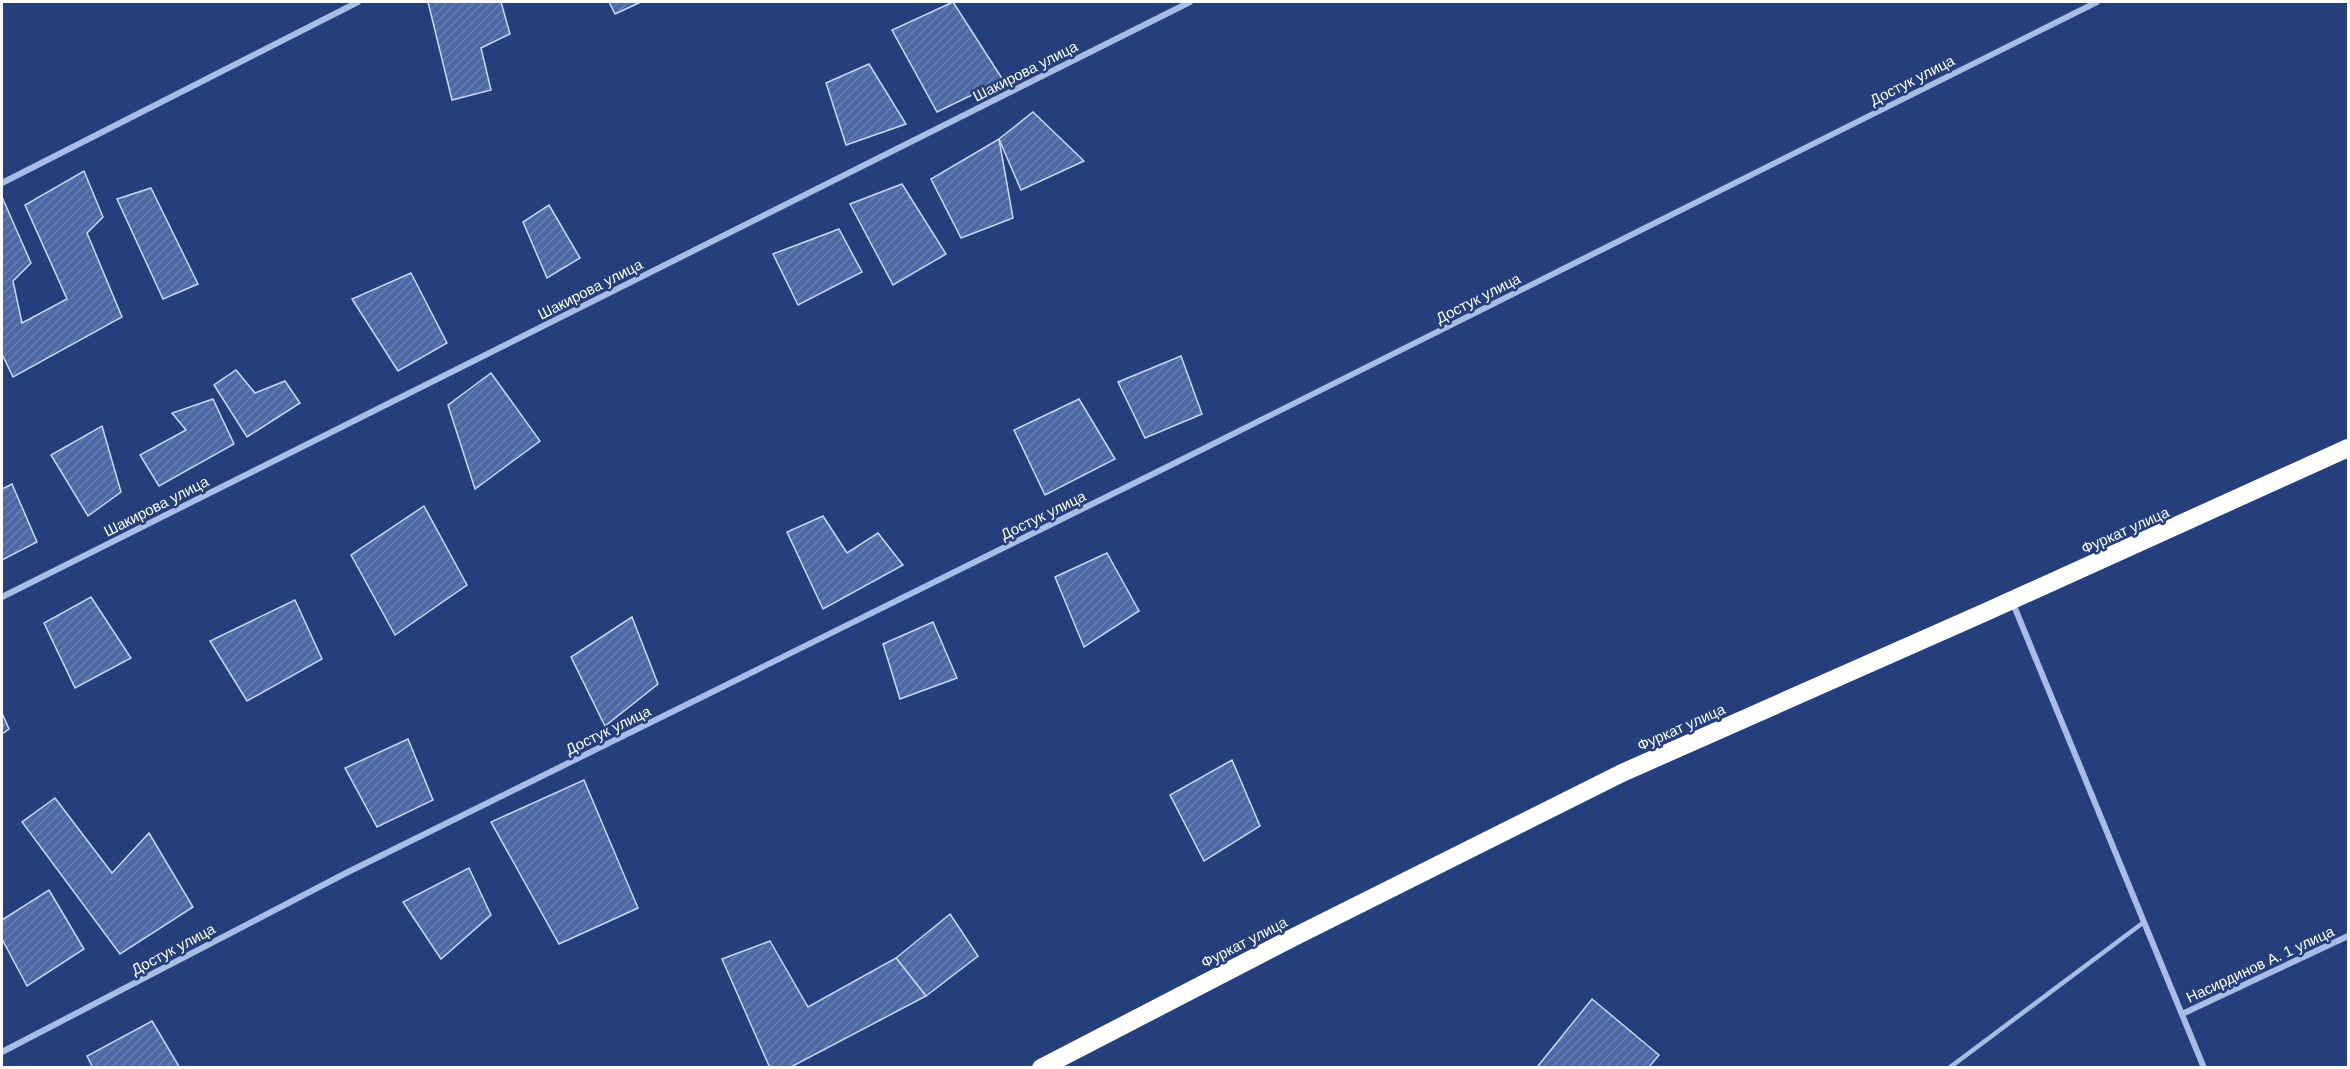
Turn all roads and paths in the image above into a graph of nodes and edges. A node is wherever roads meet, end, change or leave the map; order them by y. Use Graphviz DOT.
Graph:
graph roads {
  1 [pos="358,2"];
  2 [pos="1190,2"];
  3 [pos="2097,2"];
  4 [pos="2,183"];
  5 [pos="2349,448"];
  6 [pos="2,597"];
  7 [pos="2011,601"];
  8 [pos="2144,922"];
  9 [pos="2349,936"];
  10 [pos="2182,1014"];
  11 [pos="2,1052"];
  12 [pos="1041,1068"];
  13 [pos="1948,1068"];
  14 [pos="2204,1068"];
  1 -- 4 [label="street"];
  2 -- 6 [label="street, Шакирова улица"];
  3 -- 11 [label="street, Достук улица"];
  5 -- 7 [label="highway, Фуркат улица"];
  7 -- 8 [label="street"];
  7 -- 12 [label="highway, Фуркат улица"];
  8 -- 10 [label="street"];
  8 -- 13 [label="lane"];
  9 -- 10 [label="street, Насирдинов А. 1 улица"];
  10 -- 14 [label="street"];
}
